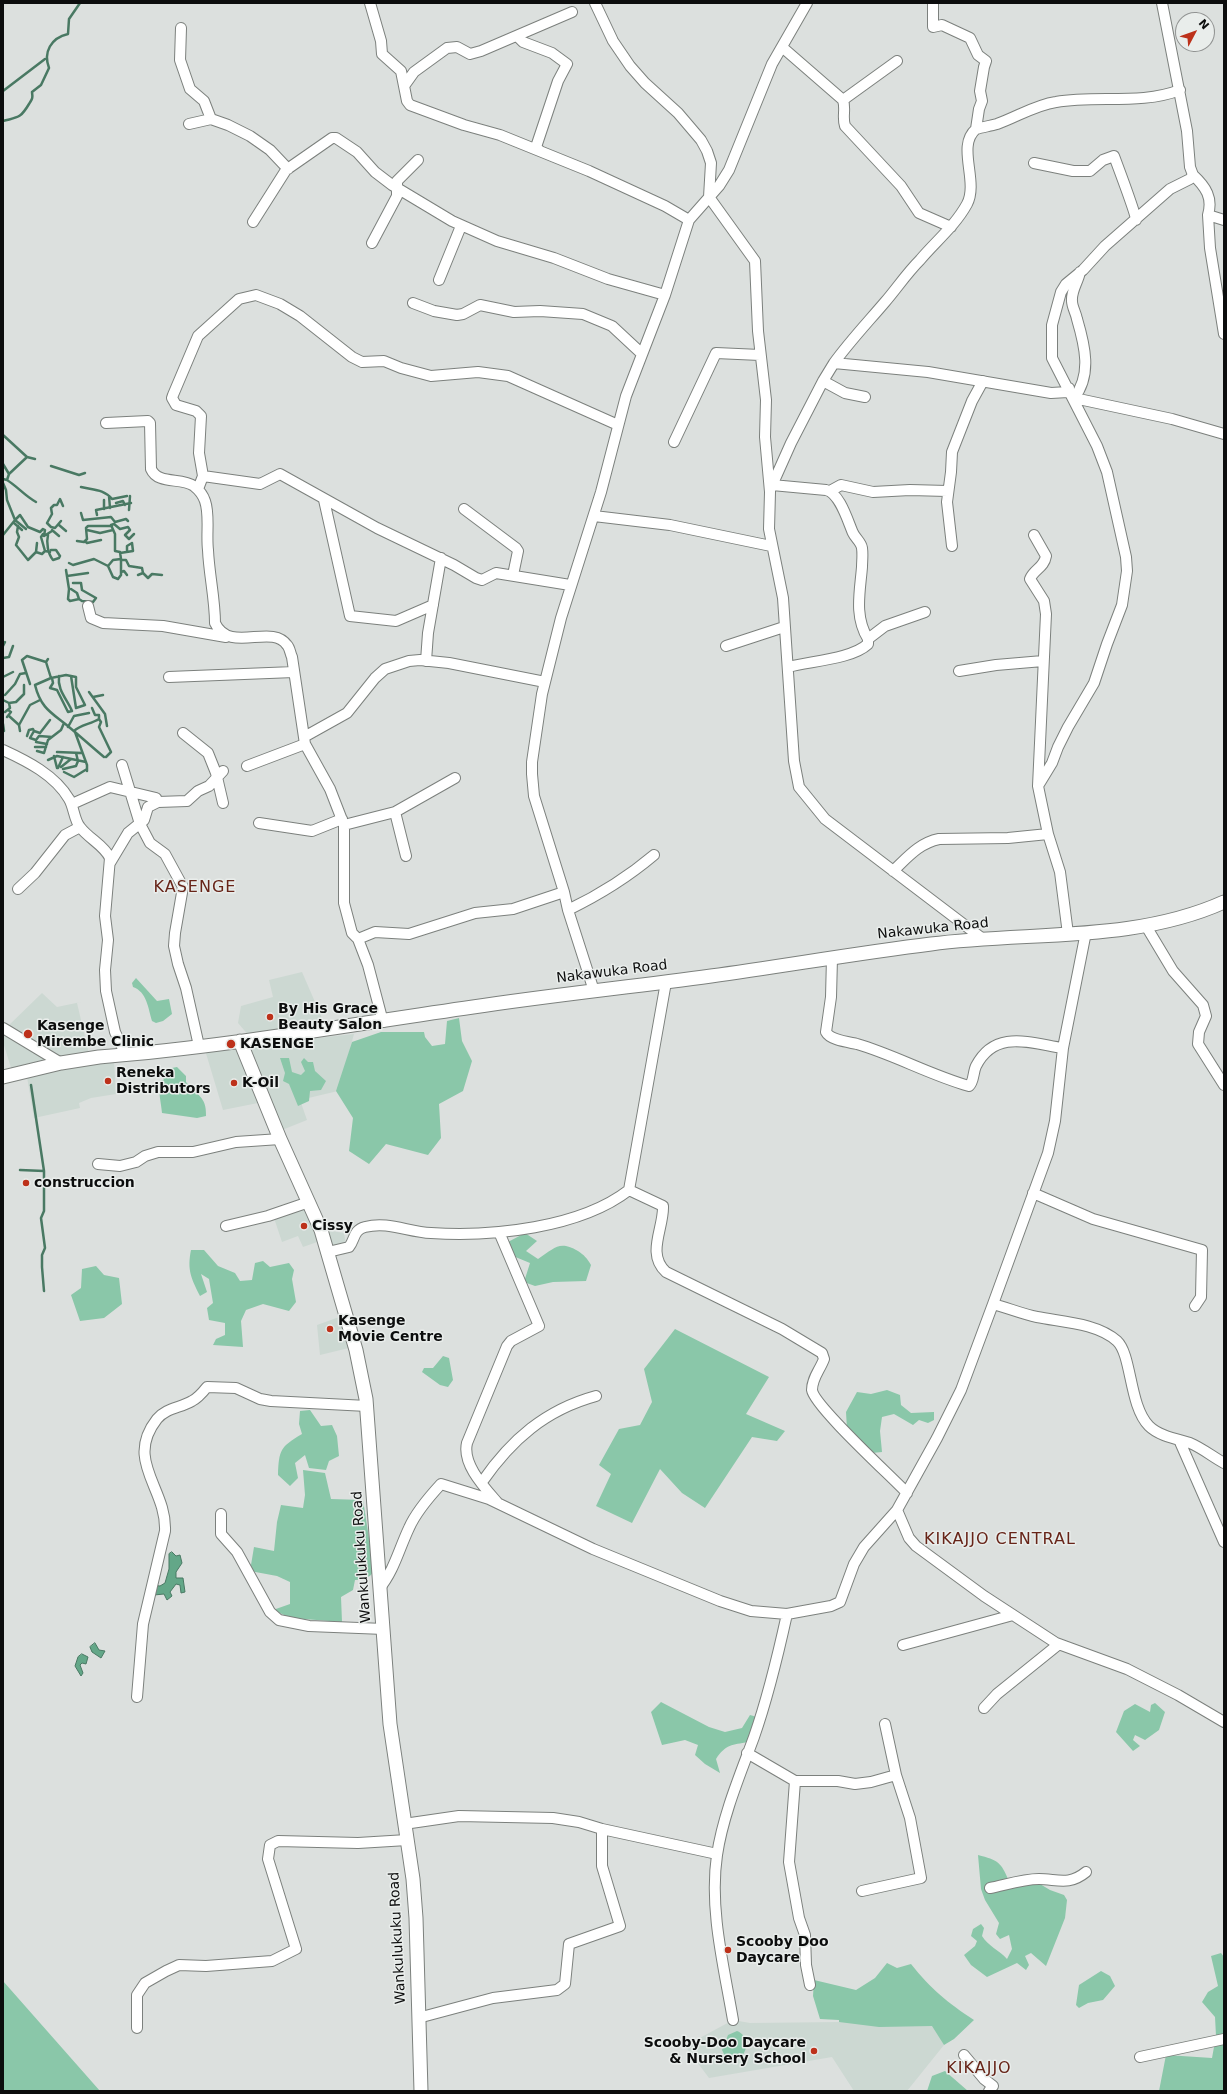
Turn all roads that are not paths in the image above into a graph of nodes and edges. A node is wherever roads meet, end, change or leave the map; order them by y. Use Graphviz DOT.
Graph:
graph roads {
  1 [pos="370,3"];
  2 [pos="595,3"];
  3 [pos="807,3"];
  4 [pos="933,3"];
  5 [pos="1162,3"];
  6 [pos="572,12"];
  7 [pos="180,28"];
  8 [pos="517,36"];
  9 [pos="782,47"];
  10 [pos="897,61"];
  11 [pos="404,86"];
  12 [pos="1180,90"];
  13 [pos="843,100"];
  14 [pos="211,119"];
  15 [pos="189,124"];
  16 [pos="976,129"];
  17 [pos="540,151"];
  18 [pos="418,160"];
  19 [pos="1034,163"];
  20 [pos="288,168"];
  21 [pos="1193,176"];
  22 [pos="396,187"];
  23 [pos="709,197"];
  24 [pos="1208,215"];
  25 [pos="689,220"];
  26 [pos="1136,220"];
  27 [pos="1224,220"];
  28 [pos="253,222"];
  29 [pos="461,226"];
  30 [pos="951,226"];
  31 [pos="372,243"];
  32 [pos="1080,272"];
  33 [pos="439,280"];
  34 [pos="665,295"];
  35 [pos="413,303"];
  36 [pos="1224,334"];
  37 [pos="641,353"];
  38 [pos="760,355"];
  39 [pos="834,363"];
  40 [pos="823,381"];
  41 [pos="983,381"];
  42 [pos="1069,388"];
  43 [pos="865,397"];
  44 [pos="1074,398"];
  45 [pos="106,423"];
  46 [pos="618,425"];
  47 [pos="1224,434"];
  48 [pos="674,442"];
  49 [pos="203,476"];
  50 [pos="198,489"];
  51 [pos="771,489"];
  52 [pos="830,491"];
  53 [pos="947,492"];
  54 [pos="324,500"];
  55 [pos="464,509"];
  56 [pos="594,516"];
  57 [pos="1034,535"];
  58 [pos="771,546"];
  59 [pos="952,546"];
  60 [pos="441,558"];
  61 [pos="513,575"];
  62 [pos="570,585"];
  63 [pos="433,605"];
  64 [pos="88,606"];
  65 [pos="925,612"];
  66 [pos="784,627"];
  67 [pos="226,637"];
  68 [pos="868,639"];
  69 [pos="726,646"];
  70 [pos="426,661"];
  71 [pos="1043,661"];
  72 [pos="788,667"];
  73 [pos="960,671"];
  74 [pos="294,672"];
  75 [pos="169,677"];
  76 [pos="545,682"];
  77 [pos="183,733"];
  78 [pos="304,741"];
  79 [pos="3,750"];
  80 [pos="122,765"];
  81 [pos="247,766"];
  82 [pos="223,771"];
  83 [pos="455,778"];
  84 [pos="1038,786"];
  85 [pos="132,792"];
  86 [pos="156,798"];
  87 [pos="223,803"];
  88 [pos="72,804"];
  89 [pos="395,812"];
  90 [pos="343,822"];
  91 [pos="259,823"];
  92 [pos="140,824"];
  93 [pos="80,827"];
  94 [pos="1048,834"];
  95 [pos="654,855"];
  96 [pos="406,856"];
  97 [pos="110,863"];
  98 [pos="893,871"];
  99 [pos="18,889"];
  100 [pos="564,892"];
  101 [pos="1224,902"];
  102 [pos="568,910"];
  103 [pos="1146,926"];
  104 [pos="1086,932"];
  105 [pos="1068,934"];
  106 [pos="358,939"];
  107 [pos="983,939"];
  108 [pos="832,958"];
  109 [pos="666,982"];
  110 [pos="594,991"];
  111 [pos="383,1022"];
  112 [pos="3,1028"];
  113 [pos="240,1041"];
  114 [pos="199,1046"];
  115 [pos="1063,1048"];
  116 [pos="126,1055"];
  117 [pos="61,1063"];
  118 [pos="3,1077"];
  119 [pos="1224,1085"];
  120 [pos="280,1139"];
  121 [pos="98,1164"];
  122 [pos="629,1190"];
  123 [pos="1033,1193"];
  124 [pos="309,1202"];
  125 [pos="226,1226"];
  126 [pos="499,1232"];
  127 [pos="328,1252"];
  128 [pos="993,1304"];
  129 [pos="1195,1306"];
  130 [pos="596,1396"];
  131 [pos="367,1406"];
  132 [pos="1180,1442"];
  133 [pos="1224,1463"];
  134 [pos="482,1482"];
  135 [pos="907,1493"];
  136 [pos="499,1504"];
  137 [pos="897,1510"];
  138 [pos="221,1514"];
  139 [pos="1224,1542"];
  140 [pos="379,1589"];
  141 [pos="787,1614"];
  142 [pos="1013,1615"];
  143 [pos="384,1629"];
  144 [pos="1059,1644"];
  145 [pos="903,1646"];
  146 [pos="137,1697"];
  147 [pos="984,1708"];
  148 [pos="1224,1722"];
  149 [pos="885,1724"];
  150 [pos="748,1753"];
  151 [pos="896,1775"];
  152 [pos="795,1781"];
  153 [pos="404,1824"];
  154 [pos="602,1829"];
  155 [pos="407,1840"];
  156 [pos="718,1854"];
  157 [pos="1086,1872"];
  158 [pos="990,1888"];
  159 [pos="862,1891"];
  160 [pos="810,1985"];
  161 [pos="418,2018"];
  162 [pos="733,2020"];
  163 [pos="137,2028"];
  164 [pos="1224,2039"];
  165 [pos="964,2055"];
  166 [pos="1140,2057"];
  167 [pos="421,2091"];
  168 [pos="989,2091"];
  1 -- 11 [label="street"];
  2 -- 23 [label="street"];
  3 -- 9 [label="street"];
  4 -- 16 [label="street"];
  5 -- 12 [label="street"];
  6 -- 8 [label="street"];
  7 -- 14 [label="street"];
  8 -- 11 [label="street"];
  8 -- 17 [label="street"];
  9 -- 13 [label="street"];
  9 -- 23 [label="street"];
  10 -- 13 [label="street"];
  11 -- 17 [label="street"];
  12 -- 16 [label="street"];
  12 -- 21 [label="street"];
  13 -- 30 [label="street"];
  14 -- 15 [label="street"];
  14 -- 20 [label="street"];
  16 -- 30 [label="street"];
  17 -- 25 [label="street"];
  18 -- 22 [label="street"];
  19 -- 26 [label="street"];
  20 -- 22 [label="street"];
  20 -- 28 [label="street"];
  21 -- 24 [label="street"];
  21 -- 26 [label="street"];
  22 -- 29 [label="street"];
  22 -- 31 [label="street"];
  23 -- 25 [label="street"];
  23 -- 38 [label="street"];
  24 -- 27 [label="street"];
  24 -- 36 [label="street"];
  25 -- 34 [label="street"];
  26 -- 32 [label="street"];
  29 -- 33 [label="street"];
  29 -- 34 [label="street"];
  30 -- 39 [label="street"];
  32 -- 42 [label="street"];
  32 -- 44 [label="street"];
  34 -- 37 [label="street"];
  35 -- 37 [label="street"];
  37 -- 46 [label="street"];
  38 -- 48 [label="street"];
  38 -- 51 [label="street"];
  39 -- 40 [label="street"];
  39 -- 41 [label="street"];
  40 -- 43 [label="street"];
  40 -- 51 [label="street"];
  41 -- 42 [label="street"];
  41 -- 53 [label="street"];
  42 -- 44 [label="street"];
  44 -- 47 [label="street"];
  44 -- 84 [label="street"];
  45 -- 50 [label="street"];
  46 -- 49 [label="street"];
  46 -- 56 [label="street"];
  49 -- 50 [label="street"];
  49 -- 54 [label="street"];
  50 -- 67 [label="street"];
  51 -- 52 [label="street"];
  51 -- 58 [label="street"];
  52 -- 53 [label="street"];
  52 -- 68 [label="street"];
  53 -- 59 [label="street"];
  54 -- 60 [label="street"];
  54 -- 63 [label="street"];
  55 -- 61 [label="street"];
  56 -- 58 [label="street"];
  56 -- 62 [label="street"];
  57 -- 71 [label="street"];
  58 -- 66 [label="street"];
  60 -- 61 [label="street"];
  60 -- 63 [label="street"];
  61 -- 62 [label="street"];
  62 -- 76 [label="street"];
  63 -- 70 [label="street"];
  64 -- 67 [label="street"];
  65 -- 68 [label="street"];
  66 -- 69 [label="street"];
  66 -- 72 [label="street"];
  67 -- 74 [label="street"];
  68 -- 72 [label="street"];
  70 -- 76 [label="street"];
  70 -- 78 [label="street"];
  71 -- 73 [label="street"];
  71 -- 84 [label="street"];
  72 -- 98 [label="street"];
  74 -- 75 [label="street"];
  74 -- 78 [label="street"];
  76 -- 100 [label="street"];
  77 -- 87 [label="street"];
  78 -- 81 [label="street"];
  78 -- 90 [label="street"];
  79 -- 88 [label="street"];
  80 -- 85 [label="street"];
  82 -- 92 [label="street"];
  83 -- 89 [label="street"];
  84 -- 94 [label="street"];
  85 -- 86 [label="street"];
  85 -- 88 [label="street"];
  85 -- 92 [label="street"];
  88 -- 93 [label="street"];
  89 -- 90 [label="street"];
  89 -- 96 [label="street"];
  90 -- 91 [label="street"];
  90 -- 106 [label="street"];
  92 -- 97 [label="street"];
  92 -- 114 [label="street"];
  93 -- 97 [label="street"];
  93 -- 99 [label="street"];
  94 -- 98 [label="street"];
  94 -- 105 [label="street"];
  95 -- 102 [label="street"];
  97 -- 116 [label="street"];
  98 -- 107 [label="street"];
  100 -- 102 [label="street"];
  100 -- 106 [label="street"];
  101 -- 103 [label="main road, Nakawuka Road"];
  102 -- 110 [label="street"];
  103 -- 104 [label="main road, Nakawuka Road"];
  103 -- 119 [label="street"];
  104 -- 105 [label="main road, Nakawuka Road"];
  104 -- 115 [label="street"];
  105 -- 107 [label="main road, Nakawuka Road"];
  106 -- 111 [label="street"];
  107 -- 108 [label="main road, Nakawuka Road"];
  108 -- 109 [label="main road, Nakawuka Road"];
  108 -- 115 [label="street"];
  109 -- 110 [label="main road, Nakawuka Road"];
  109 -- 122 [label="street"];
  110 -- 111 [label="main road, Nakawuka Road"];
  111 -- 113 [label="main road, Nakawuka Road"];
  112 -- 117 [label="street"];
  113 -- 114 [label="main road, Nakawuka Road"];
  113 -- 120 [label="main road, Wankulukuku Road"];
  114 -- 116 [label="main road, Nakawuka Road"];
  115 -- 123 [label="street"];
  116 -- 117 [label="main road, Nakawuka Road"];
  117 -- 118 [label="main road, Nakawuka Road"];
  120 -- 121 [label="street"];
  120 -- 124 [label="main road, Wankulukuku Road"];
  122 -- 126 [label="street"];
  122 -- 135 [label="street"];
  123 -- 128 [label="street"];
  123 -- 129 [label="street"];
  124 -- 125 [label="street"];
  124 -- 127 [label="main road, Wankulukuku Road"];
  126 -- 127 [label="street"];
  126 -- 134 [label="street"];
  127 -- 131 [label="main road, Wankulukuku Road"];
  128 -- 132 [label="street"];
  128 -- 135 [label="street"];
  130 -- 134 [label="street"];
  131 -- 140 [label="main road, Wankulukuku Road"];
  131 -- 146 [label="street"];
  132 -- 133 [label="street"];
  132 -- 139 [label="street"];
  134 -- 136 [label="street"];
  135 -- 137 [label="street"];
  136 -- 140 [label="street"];
  136 -- 141 [label="street"];
  137 -- 141 [label="street"];
  137 -- 142 [label="street"];
  138 -- 143 [label="street"];
  140 -- 143 [label="main road, Wankulukuku Road"];
  141 -- 150 [label="street"];
  142 -- 144 [label="street"];
  142 -- 145 [label="street"];
  143 -- 153 [label="main road, Wankulukuku Road"];
  144 -- 147 [label="street"];
  144 -- 148 [label="street"];
  149 -- 151 [label="street"];
  150 -- 152 [label="street"];
  150 -- 156 [label="street"];
  151 -- 152 [label="street"];
  151 -- 159 [label="street"];
  152 -- 160 [label="street"];
  153 -- 154 [label="street"];
  153 -- 155 [label="main road, Wankulukuku Road"];
  154 -- 156 [label="street"];
  154 -- 161 [label="street"];
  155 -- 161 [label="main road, Wankulukuku Road"];
  155 -- 163 [label="street"];
  156 -- 162 [label="street"];
  157 -- 158 [label="street"];
  161 -- 167 [label="main road, Wankulukuku Road"];
  164 -- 166 [label="street"];
  165 -- 168 [label="street"];
}
